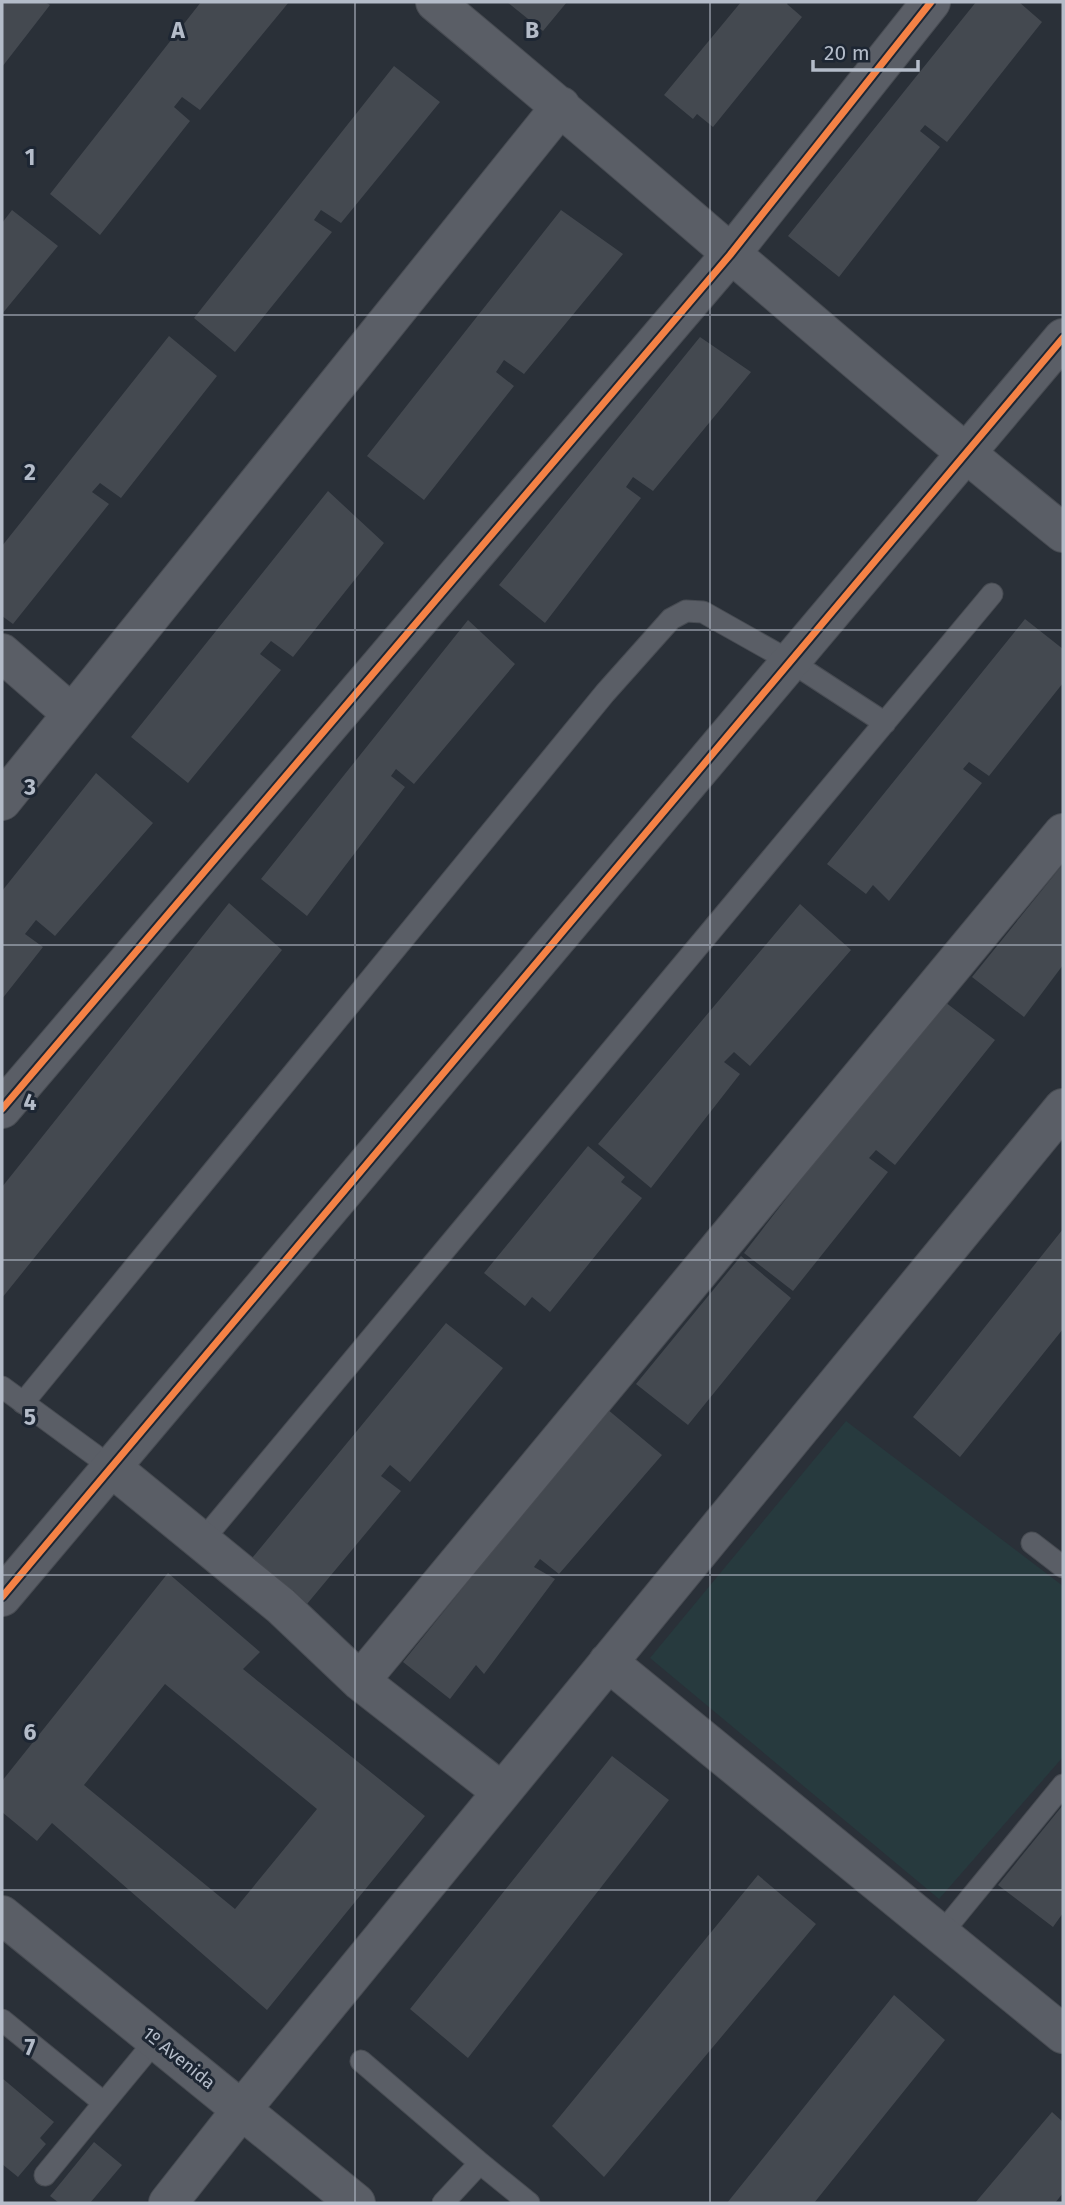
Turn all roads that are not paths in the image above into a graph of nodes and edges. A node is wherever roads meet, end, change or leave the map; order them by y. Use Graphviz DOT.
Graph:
graph roads {
  1 [pos="435,2"];
  2 [pos="931,2"];
  3 [pos="561,107"];
  4 [pos="730,256"];
  5 [pos="1063,338"];
  6 [pos="965,454"];
  7 [pos="1063,533"];
  8 [pos="992,594"];
  9 [pos="2,653"];
  10 [pos="790,661"];
  11 [pos="72,714"];
  12 [pos="885,723"];
  13 [pos="2,801"];
  14 [pos="1063,833"];
  15 [pos="1063,1108"];
  16 [pos="2,1109"];
  17 [pos="2,1387"];
  18 [pos="23,1403"];
  19 [pos="111,1467"];
  20 [pos="202,1541"];
  21 [pos="1032,1544"];
  22 [pos="1063,1567"];
  23 [pos="2,1597"];
  24 [pos="608,1662"];
  25 [pos="359,1681"];
  26 [pos="1063,1785"];
  27 [pos="502,1792"];
  28 [pos="2,1915"];
  29 [pos="941,1934"];
  30 [pos="2,2020"];
  31 [pos="1063,2034"];
  32 [pos="156,2040"];
  33 [pos="360,2061"];
  34 [pos="104,2102"];
  35 [pos="242,2109"];
  36 [pos="480,2163"];
  37 [pos="45,2175"];
  38 [pos="168,2203"];
  39 [pos="355,2203"];
  40 [pos="443,2203"];
  41 [pos="529,2203"];
  1 -- 3 [label="street"];
  2 -- 4 [label="street"];
  3 -- 4 [label="street"];
  3 -- 11 [label="street"];
  4 -- 6 [label="street"];
  4 -- 16 [label="street"];
  5 -- 6 [label="street"];
  6 -- 7 [label="street"];
  6 -- 10 [label="street"];
  8 -- 12 [label="lane"];
  9 -- 11 [label="street"];
  10 -- 12 [label="lane"];
  10 -- 18 [label="lane"];
  10 -- 19 [label="street"];
  11 -- 13 [label="street"];
  12 -- 20 [label="lane"];
  14 -- 25 [label="street"];
  15 -- 24 [label="street"];
  17 -- 18 [label="lane"];
  18 -- 19 [label="lane"];
  19 -- 20 [label="street"];
  19 -- 23 [label="street"];
  20 -- 25 [label="street"];
  21 -- 22 [label="lane"];
  24 -- 27 [label="street"];
  24 -- 29 [label="street"];
  25 -- 27 [label="street"];
  26 -- 29 [label="lane"];
  27 -- 35 [label="street"];
  28 -- 32 [label="street, 1º Avenida"];
  29 -- 31 [label="street"];
  30 -- 34 [label="lane"];
  32 -- 34 [label="lane"];
  32 -- 35 [label="street, 1º Avenida"];
  33 -- 36 [label="lane"];
  34 -- 37 [label="lane"];
  35 -- 38 [label="street"];
  35 -- 39 [label="street, 1º Avenida"];
  36 -- 40 [label="lane"];
  36 -- 41 [label="lane"];
}
